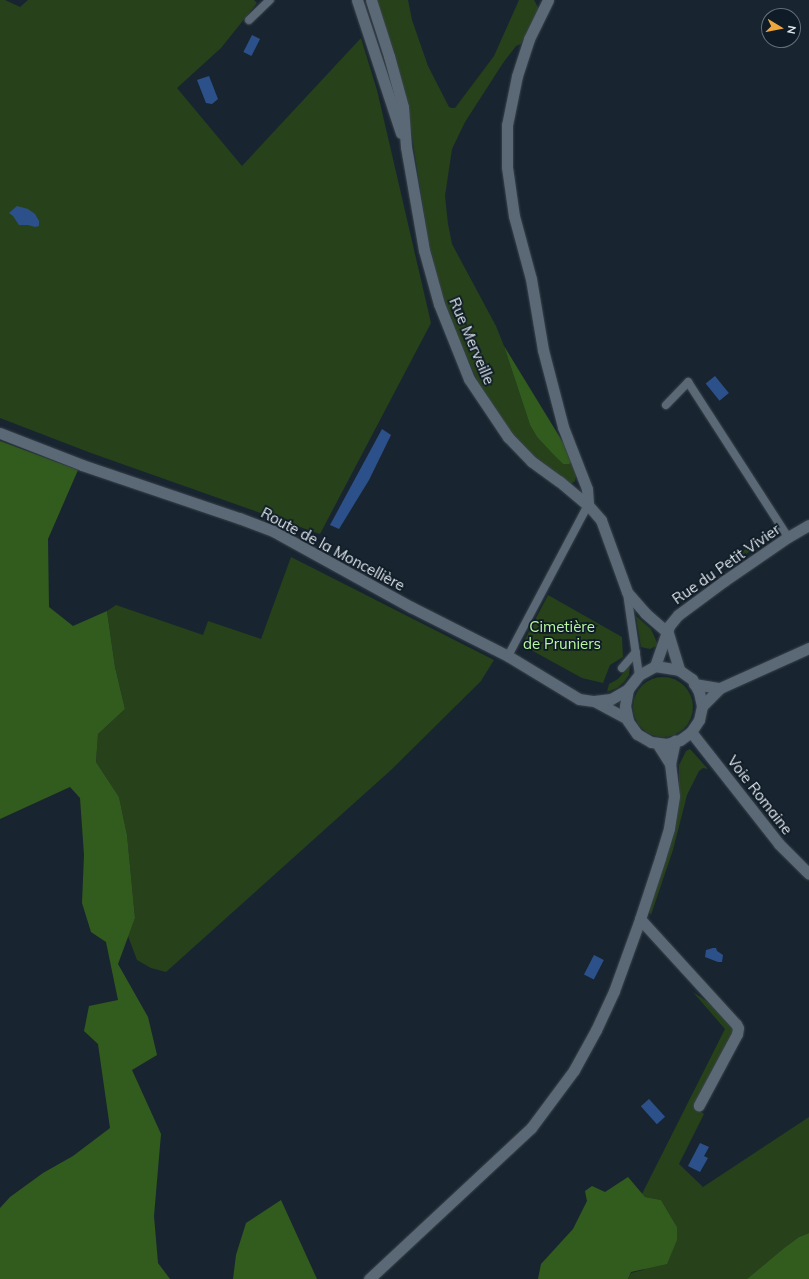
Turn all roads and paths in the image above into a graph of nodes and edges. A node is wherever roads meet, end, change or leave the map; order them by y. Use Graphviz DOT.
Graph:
graph roads {
  1 [pos="270,0"];
  2 [pos="357,0"];
  3 [pos="370,0"];
  4 [pos="548,0"];
  5 [pos="249,20"];
  6 [pos="406,147"];
  7 [pos="666,405"];
  8 [pos="0,433"];
  9 [pos="588,505"];
  10 [pos="809,526"];
  11 [pos="788,537"];
  12 [pos="627,592"];
  13 [pos="668,633"];
  14 [pos="809,648"];
  15 [pos="636,652"];
  16 [pos="508,656"];
  17 [pos="655,666"];
  18 [pos="622,668"];
  19 [pos="679,670"];
  20 [pos="639,675"];
  21 [pos="694,684"];
  22 [pos="720,688"];
  23 [pos="628,689"];
  24 [pos="594,701"];
  25 [pos="702,706"];
  26 [pos="628,719"];
  27 [pos="691,732"];
  28 [pos="675,741"];
  29 [pos="657,743"];
  30 [pos="670,764"];
  31 [pos="809,874"];
  32 [pos="640,919"];
  33 [pos="699,1105"];
  34 [pos="369,1279"];
  1 -- 5 [label="lane"];
  2 -- 6 [label="street, Rue Merveille"];
  3 -- 6 [label="street, Rue Merveille"];
  4 -- 9 [label="street"];
  6 -- 9 [label="street, Rue Merveille"];
  7 -- 11 [label="lane"];
  8 -- 16 [label="street, Route de la Moncellière"];
  9 -- 12 [label="street, Rue Merveille"];
  9 -- 16 [label="lane"];
  10 -- 11 [label="street, Rue du Petit Vivier"];
  11 -- 13 [label="street, Rue du Petit Vivier"];
  12 -- 13 [label="street"];
  12 -- 15 [label="lane"];
  13 -- 17 [label="street, Rue du Petit Vivier"];
  13 -- 19 [label="street"];
  14 -- 22 [label="street"];
  15 -- 18 [label="lane"];
  15 -- 20 [label="lane"];
  16 -- 24 [label="street, Route de la Moncellière"];
  17 -- 19 [label="street"];
  17 -- 20 [label="street"];
  19 -- 21 [label="street"];
  20 -- 23 [label="street"];
  21 -- 22 [label="street"];
  21 -- 25 [label="street"];
  22 -- 25 [label="street"];
  23 -- 24 [label="street, Route de la Moncellière"];
  23 -- 26 [label="street"];
  24 -- 26 [label="street, Route de la Moncellière"];
  25 -- 27 [label="street"];
  26 -- 29 [label="street"];
  27 -- 28 [label="street"];
  27 -- 31 [label="street, Voie Romaine"];
  28 -- 29 [label="street"];
  28 -- 30 [label="street"];
  29 -- 30 [label="street"];
  30 -- 32 [label="street"];
  32 -- 33 [label="street"];
  32 -- 34 [label="street"];
}
